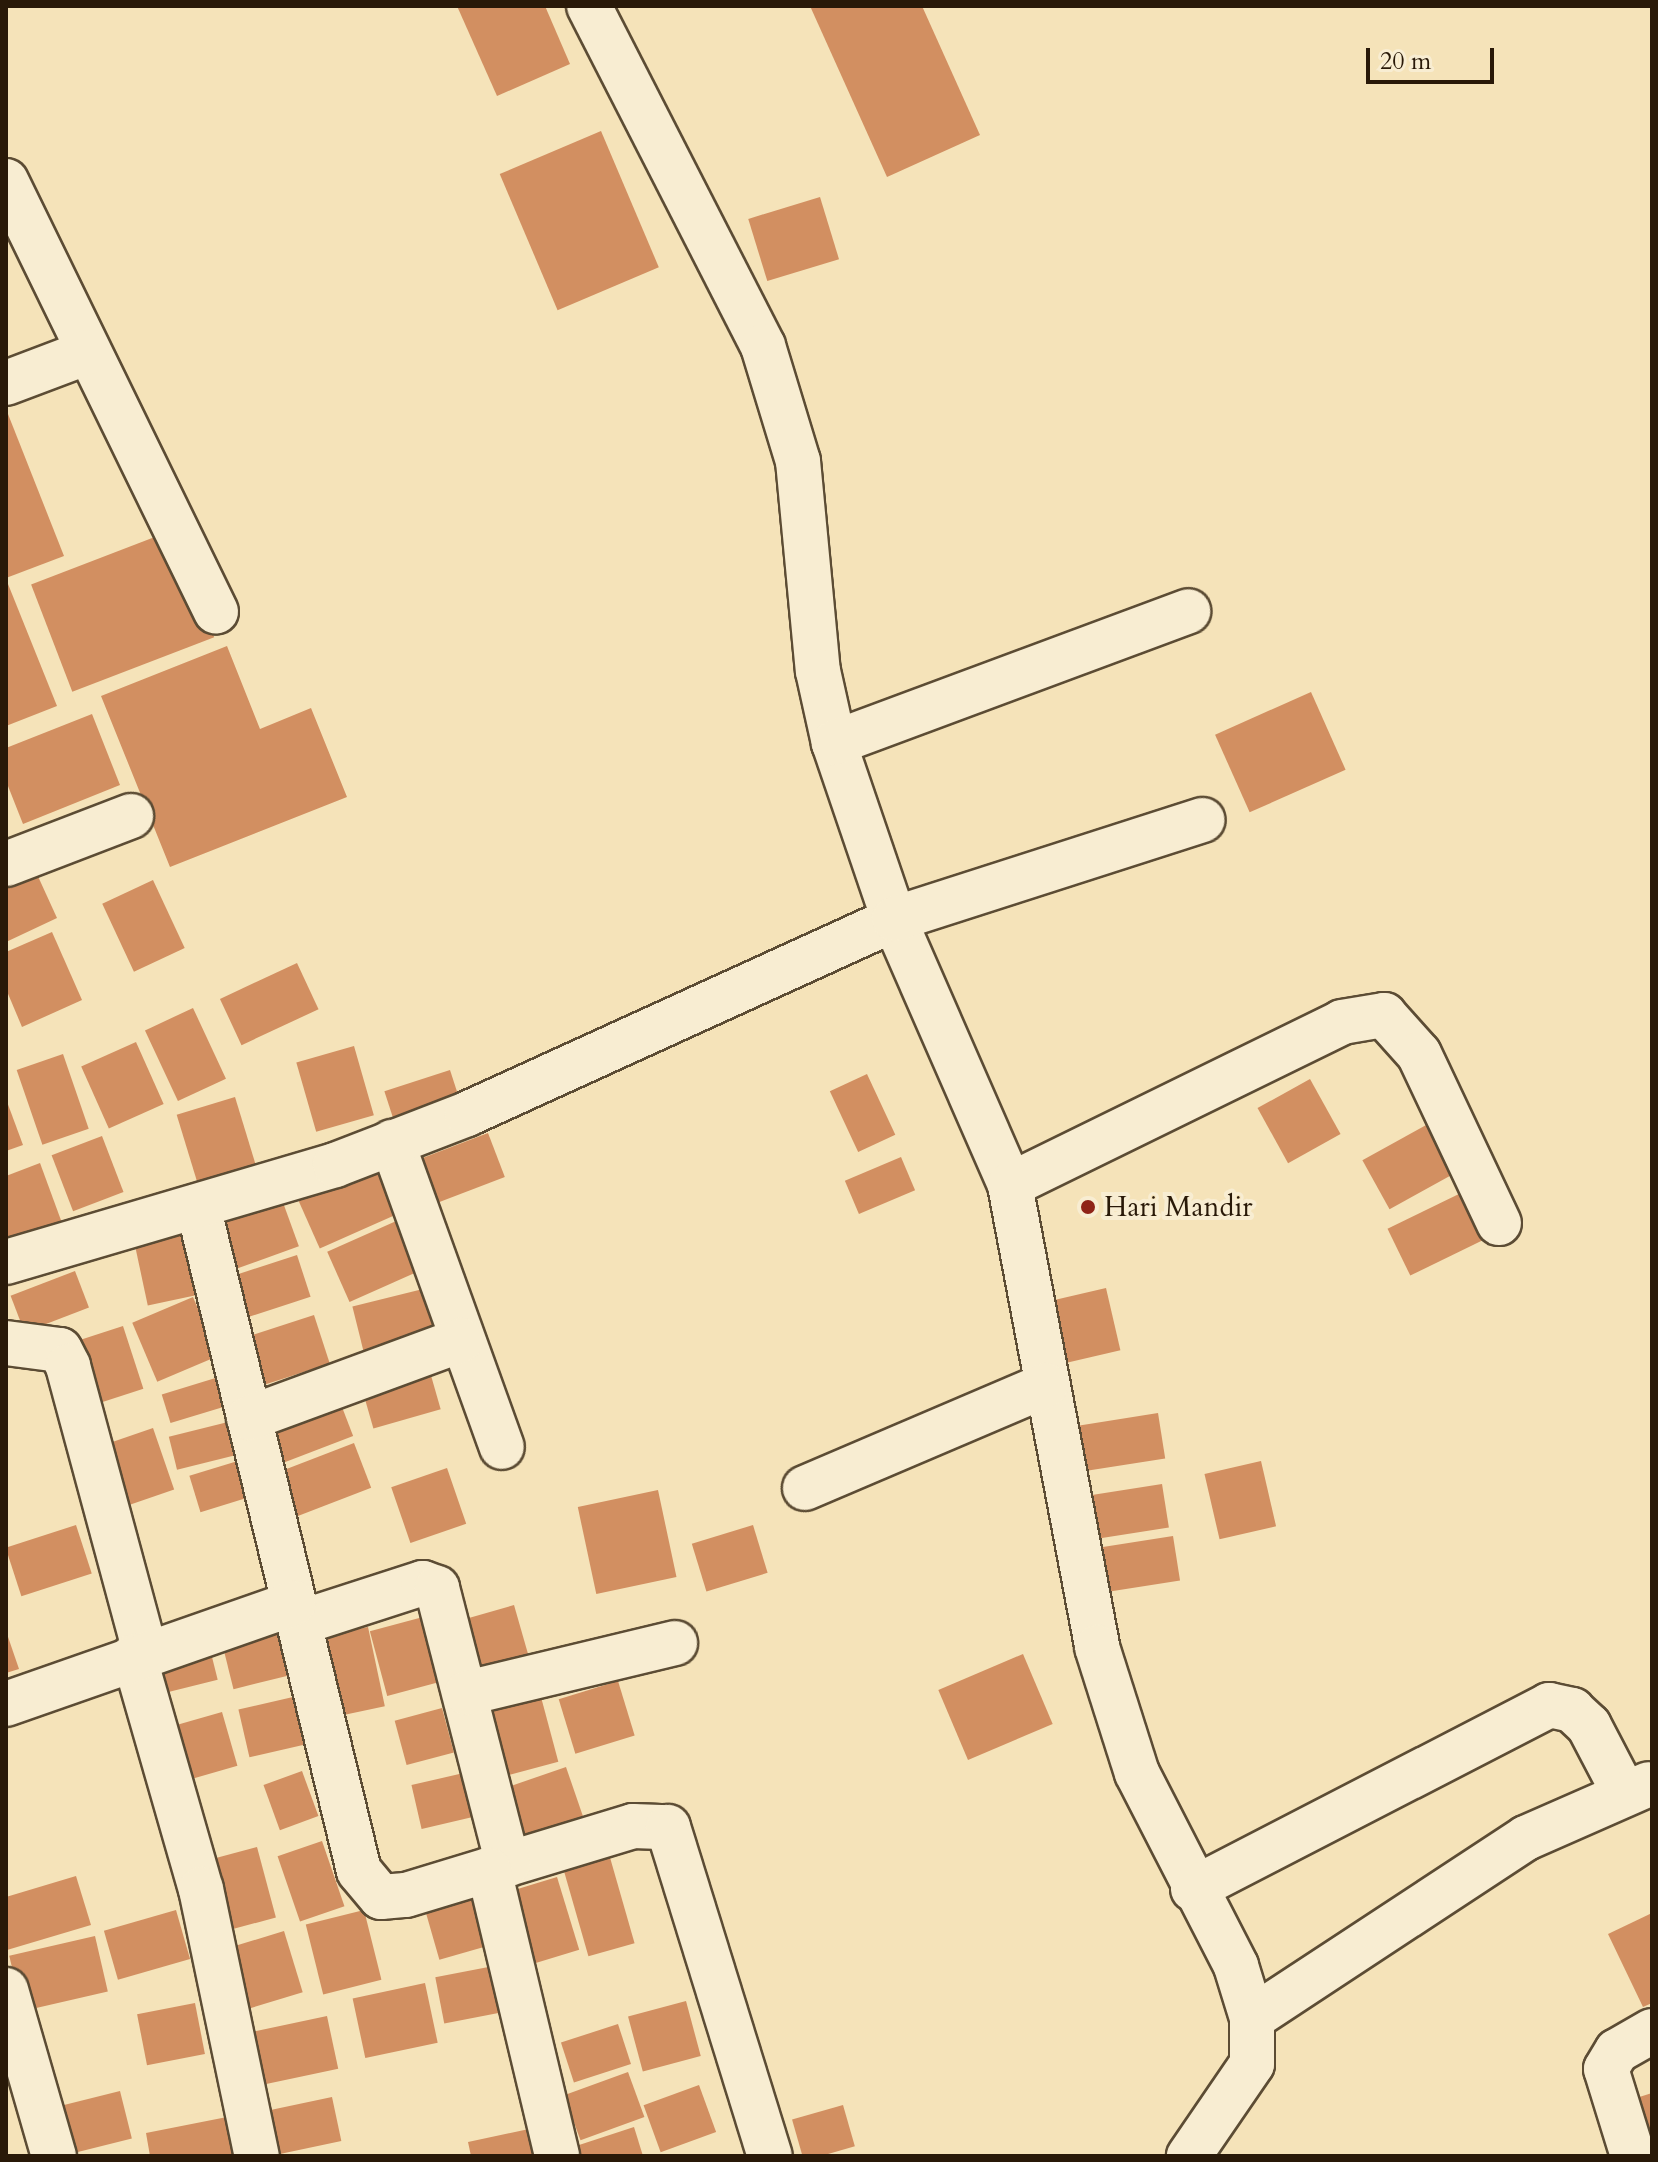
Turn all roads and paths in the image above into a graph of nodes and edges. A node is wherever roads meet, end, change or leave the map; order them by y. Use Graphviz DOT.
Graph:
graph roads {
  1 [pos="589,6"];
  2 [pos="6,181"];
  3 [pos="88,352"];
  4 [pos="6,383"];
  5 [pos="216,611"];
  6 [pos="1188,611"];
  7 [pos="834,743"];
  8 [pos="131,816"];
  9 [pos="1203,820"];
  10 [pos="6,864"];
  11 [pos="894,919"];
  12 [pos="392,1142"];
  13 [pos="1010,1185"];
  14 [pos="198,1206"];
  15 [pos="1499,1223"];
  16 [pos="6,1262"];
  17 [pos="461,1340"];
  18 [pos="6,1343"];
  19 [pos="1046,1385"];
  20 [pos="249,1418"];
  21 [pos="502,1447"];
  22 [pos="805,1488"];
  23 [pos="297,1613"];
  24 [pos="675,1643"];
  25 [pos="140,1654"];
  26 [pos="467,1693"];
  27 [pos="6,1704"];
  28 [pos="1638,1788"];
  29 [pos="499,1867"];
  30 [pos="1193,1889"];
  31 [pos="6,1990"];
  32 [pos="1252,2018"];
  33 [pos="1652,2031"];
  34 [pos="1622,2152"];
  35 [pos="54,2156"];
  36 [pos="257,2156"];
  37 [pos="557,2156"];
  38 [pos="770,2156"];
  39 [pos="1189,2156"];
  1 -- 7 [label="street"];
  2 -- 3 [label="street"];
  3 -- 4 [label="street"];
  3 -- 5 [label="street"];
  6 -- 7 [label="street"];
  7 -- 11 [label="street"];
  8 -- 10 [label="street"];
  9 -- 11 [label="street"];
  11 -- 12 [label="street"];
  11 -- 13 [label="street"];
  12 -- 14 [label="street"];
  12 -- 17 [label="street"];
  13 -- 15 [label="street"];
  13 -- 19 [label="street"];
  14 -- 16 [label="street"];
  14 -- 20 [label="street"];
  17 -- 20 [label="street"];
  17 -- 21 [label="street"];
  18 -- 25 [label="street"];
  19 -- 22 [label="street"];
  19 -- 30 [label="street"];
  20 -- 23 [label="street"];
  23 -- 25 [label="street"];
  23 -- 26 [label="street"];
  23 -- 29 [label="street"];
  24 -- 26 [label="street"];
  25 -- 27 [label="street"];
  25 -- 36 [label="street"];
  26 -- 29 [label="street"];
  28 -- 30 [label="street"];
  28 -- 32 [label="street"];
  29 -- 37 [label="street"];
  29 -- 38 [label="street"];
  30 -- 32 [label="street"];
  31 -- 35 [label="street"];
  32 -- 39 [label="street"];
  33 -- 34 [label="street"];
}
